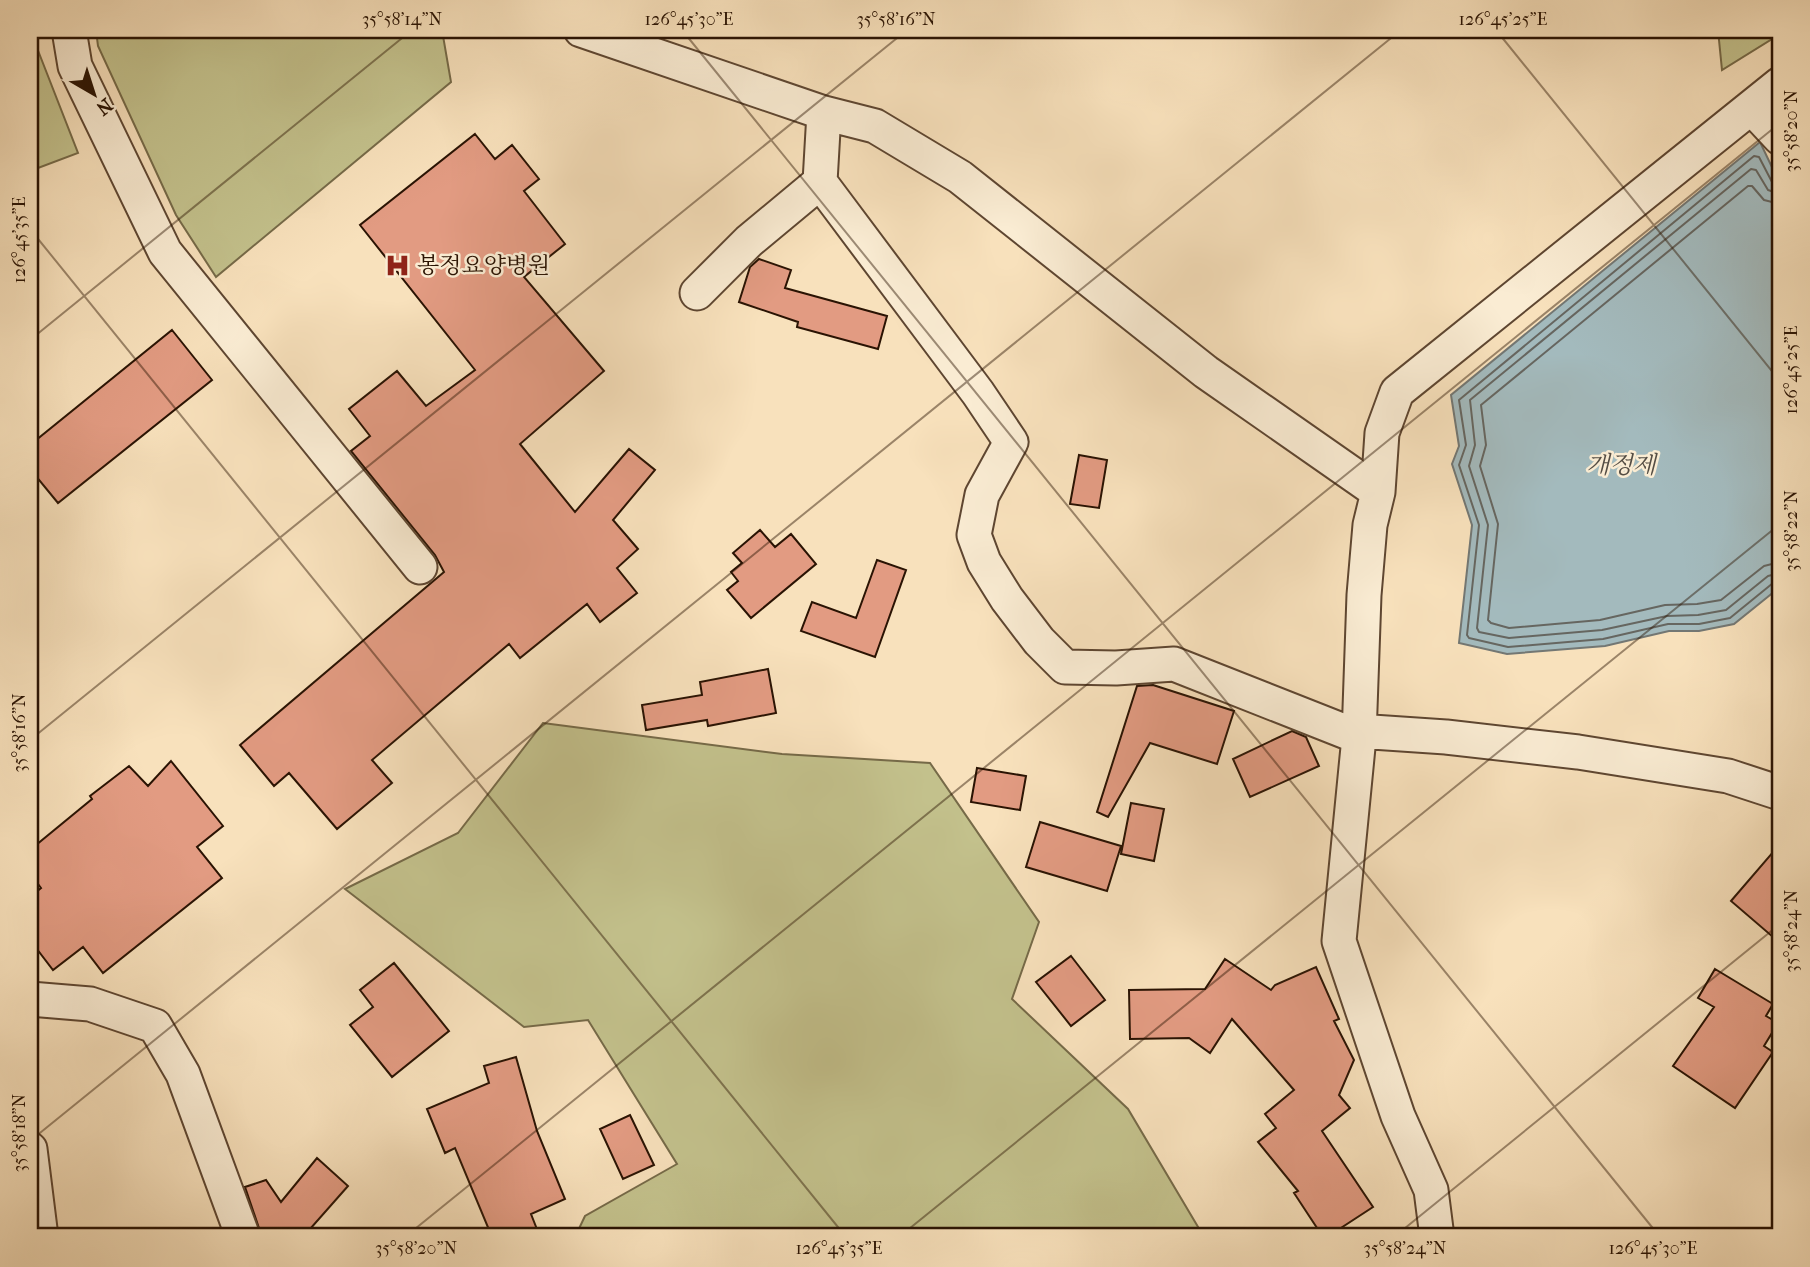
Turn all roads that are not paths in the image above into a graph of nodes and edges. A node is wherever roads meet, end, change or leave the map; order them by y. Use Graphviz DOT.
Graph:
graph roads {
  1 [pos="69,30"];
  2 [pos="581,30"];
  3 [pos="1780,84"];
  4 [pos="1752,108"];
  5 [pos="824,113"];
  6 [pos="1780,138"];
  7 [pos="820,183"];
  8 [pos="697,293"];
  9 [pos="1378,492"];
  10 [pos="420,567"];
  11 [pos="1359,737"];
  12 [pos="1780,793"];
  13 [pos="30,999"];
  14 [pos="30,1149"];
  15 [pos="41,1237"];
  16 [pos="243,1237"];
  17 [pos="1437,1237"];
  1 -- 10 [label="street"];
  2 -- 5 [label="street"];
  3 -- 4 [label="street"];
  4 -- 6 [label="street"];
  4 -- 9 [label="street"];
  5 -- 7 [label="street"];
  5 -- 9 [label="street"];
  7 -- 8 [label="street"];
  7 -- 11 [label="street"];
  9 -- 11 [label="street"];
  11 -- 12 [label="street"];
  11 -- 17 [label="street"];
  13 -- 16 [label="street"];
  14 -- 15 [label="street"];
}
